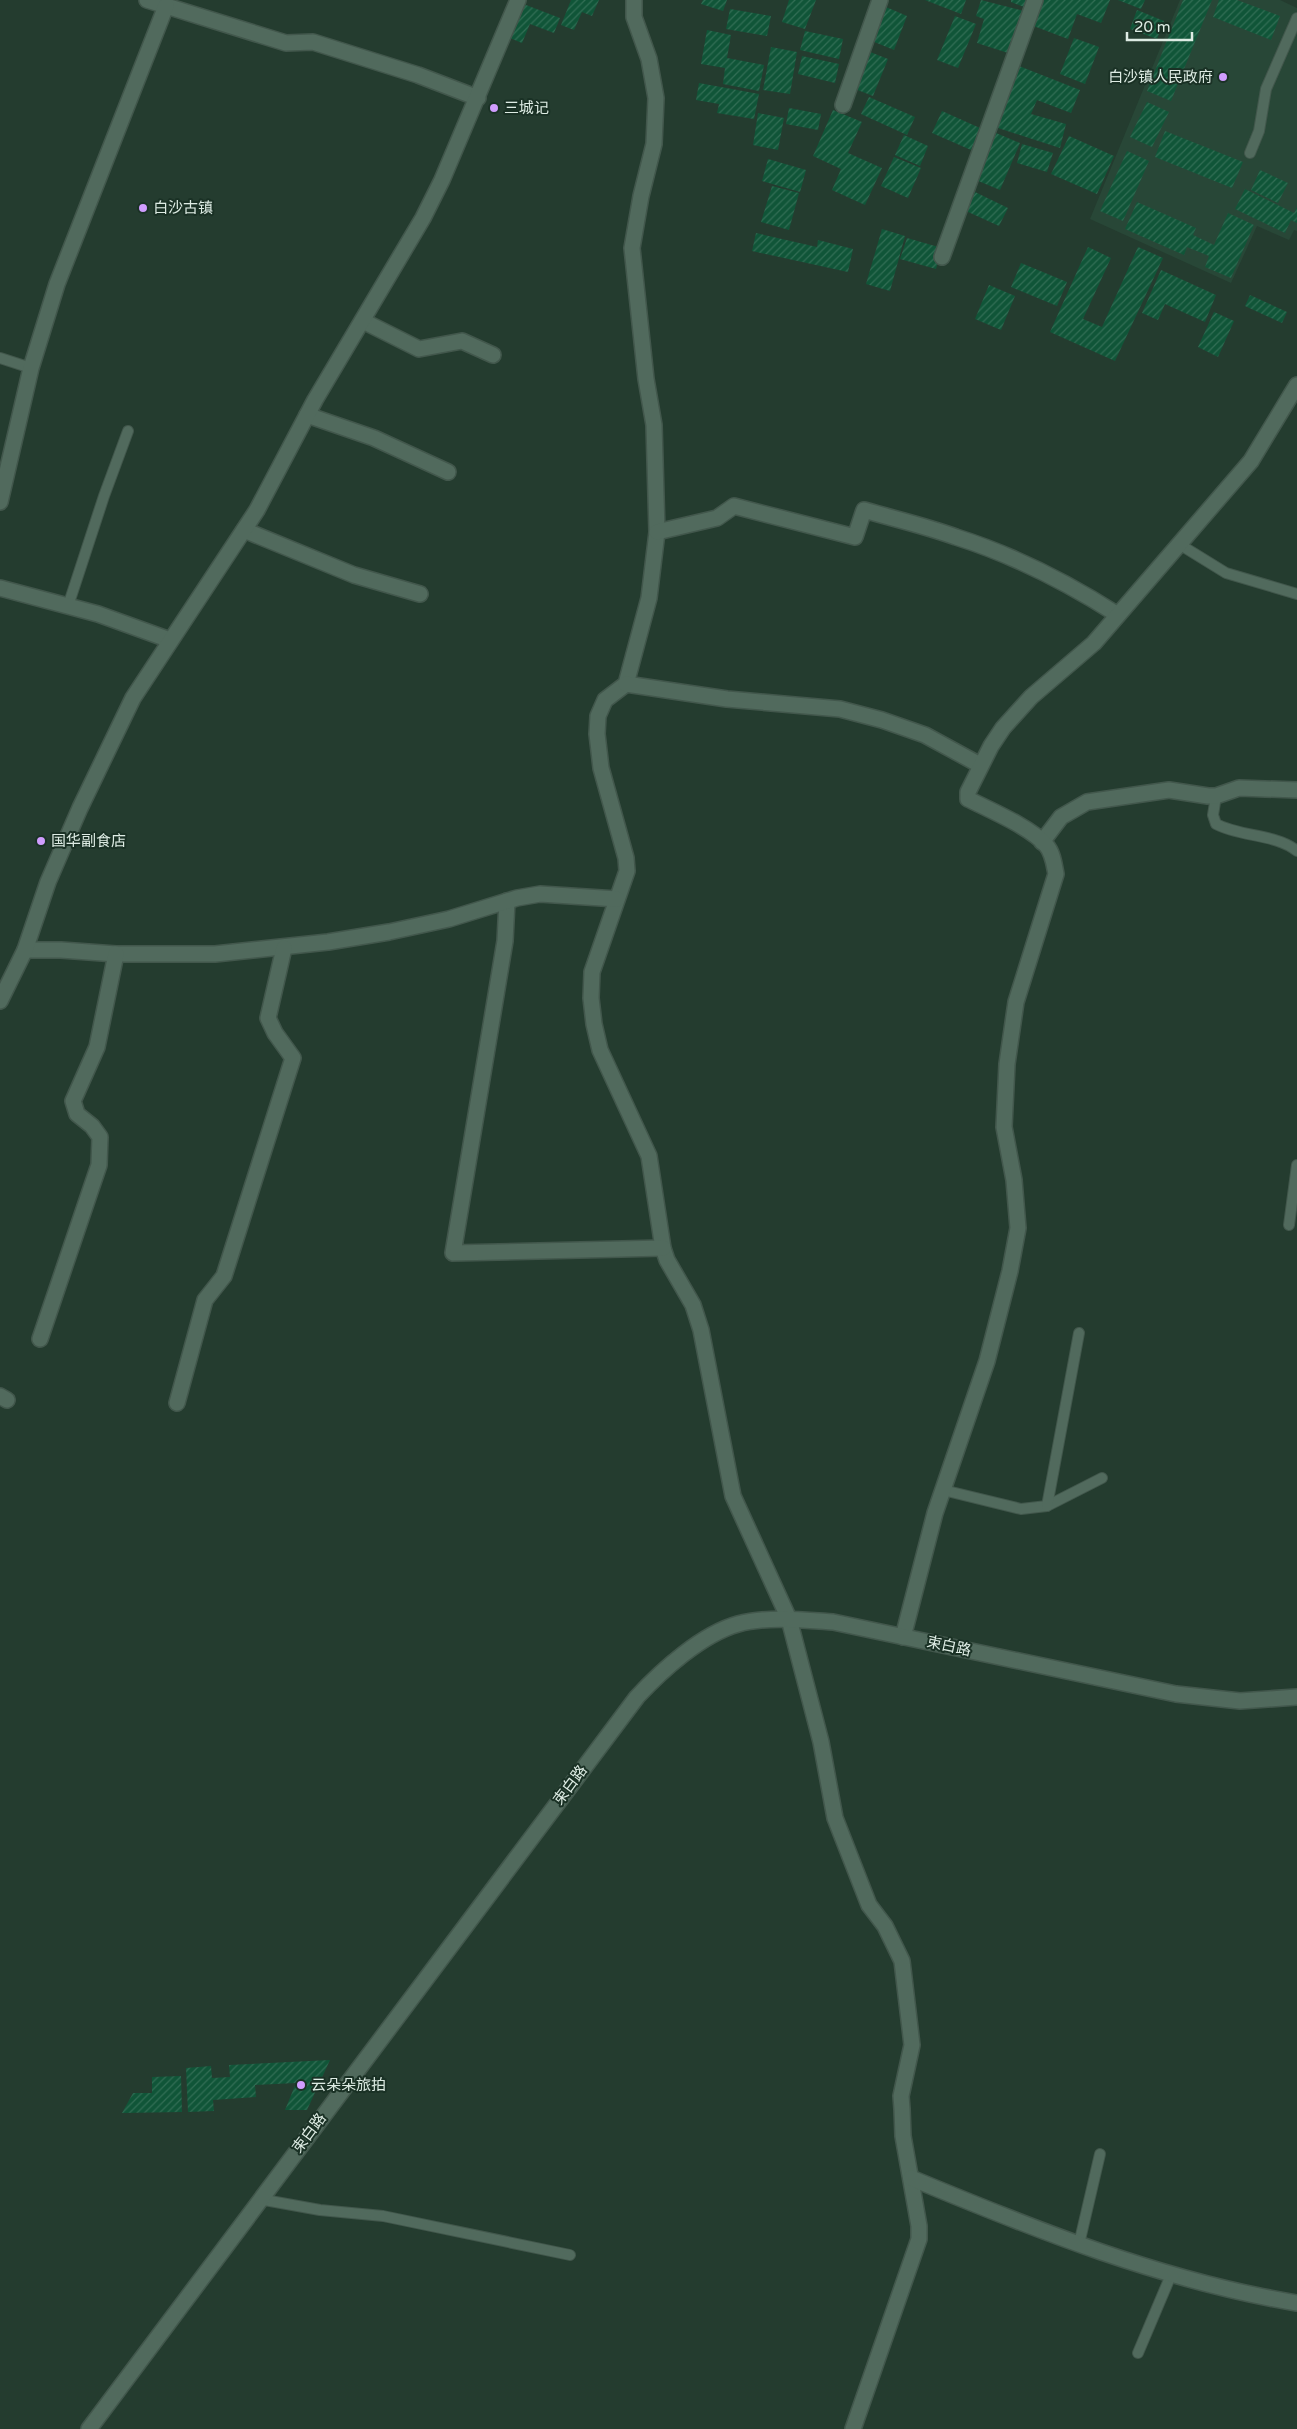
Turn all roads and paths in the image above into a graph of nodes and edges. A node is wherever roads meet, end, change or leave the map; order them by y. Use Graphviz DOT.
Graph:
graph roads {
  1 [pos="147,0"];
  2 [pos="518,0"];
  3 [pos="634,0"];
  4 [pos="880,0"];
  5 [pos="1035,0"];
  6 [pos="166,6"];
  7 [pos="1297,18"];
  8 [pos="478,98"];
  9 [pos="843,105"];
  10 [pos="1250,153"];
  11 [pos="942,257"];
  12 [pos="363,321"];
  13 [pos="493,355"];
  14 [pos="0,358"];
  15 [pos="30,368"];
  16 [pos="1297,385"];
  17 [pos="307,415"];
  18 [pos="128,431"];
  19 [pos="448,472"];
  20 [pos="0,502"];
  21 [pos="244,530"];
  22 [pos="657,532"];
  23 [pos="1179,544"];
  24 [pos="0,588"];
  25 [pos="420,594"];
  26 [pos="1297,594"];
  27 [pos="68,606"];
  28 [pos="1118,615"];
  29 [pos="170,640"];
  30 [pos="626,684"];
  31 [pos="980,765"];
  32 [pos="1297,790"];
  33 [pos="1216,796"];
  34 [pos="1042,842"];
  35 [pos="1297,851"];
  36 [pos="617,899"];
  37 [pos="507,901"];
  38 [pos="284,948"];
  39 [pos="25,950"];
  40 [pos="116,954"];
  41 [pos="0,1001"];
  42 [pos="1297,1165"];
  43 [pos="1289,1225"];
  44 [pos="663,1248"];
  45 [pos="1079,1333"];
  46 [pos="40,1339"];
  47 [pos="177,1403"];
  48 [pos="1102,1478"];
  49 [pos="943,1490"];
  50 [pos="1047,1506"];
  51 [pos="789,1619"];
  52 [pos="903,1637"];
  53 [pos="1297,1697"];
  54 [pos="1100,2154"];
  55 [pos="911,2178"];
  56 [pos="259,2200"];
  57 [pos="1079,2244"];
  58 [pos="570,2255"];
  59 [pos="1171,2275"];
  60 [pos="1297,2303"];
  61 [pos="1138,2353"];
  62 [pos="89,2429"];
  63 [pos="853,2429"];
  1 -- 6 [label="street"];
  2 -- 8 [label="street"];
  3 -- 22 [label="street"];
  4 -- 9 [label="street"];
  5 -- 11 [label="street"];
  6 -- 8 [label="street"];
  6 -- 15 [label="street"];
  7 -- 10 [label="lane"];
  8 -- 12 [label="street"];
  12 -- 13 [label="street"];
  12 -- 17 [label="street"];
  14 -- 15 [label="lane"];
  15 -- 20 [label="street"];
  16 -- 23 [label="street"];
  17 -- 19 [label="street"];
  17 -- 21 [label="street"];
  18 -- 27 [label="lane"];
  21 -- 25 [label="street"];
  21 -- 29 [label="street"];
  22 -- 28 [label="street"];
  22 -- 30 [label="street"];
  23 -- 26 [label="lane"];
  23 -- 28 [label="street"];
  24 -- 27 [label="street"];
  27 -- 29 [label="street"];
  28 -- 31 [label="street"];
  29 -- 39 [label="street"];
  30 -- 31 [label="street"];
  30 -- 36 [label="street"];
  31 -- 34 [label="street"];
  32 -- 33 [label="street"];
  33 -- 34 [label="street"];
  33 -- 35 [label="lane"];
  34 -- 49 [label="street"];
  36 -- 37 [label="street"];
  36 -- 44 [label="street"];
  37 -- 38 [label="street"];
  37 -- 44 [label="street"];
  38 -- 40 [label="street"];
  38 -- 47 [label="street"];
  39 -- 40 [label="street"];
  39 -- 41 [label="street"];
  40 -- 46 [label="street"];
  42 -- 43 [label="lane"];
  44 -- 51 [label="street"];
  45 -- 50 [label="lane"];
  48 -- 50 [label="lane"];
  49 -- 50 [label="lane"];
  49 -- 52 [label="street"];
  51 -- 52 [label="street, 束白路"];
  51 -- 55 [label="street"];
  51 -- 56 [label="street, 束白路"];
  52 -- 53 [label="street, 束白路"];
  54 -- 57 [label="lane"];
  55 -- 57 [label="street"];
  55 -- 63 [label="street"];
  56 -- 58 [label="lane"];
  56 -- 62 [label="street, 束白路"];
  57 -- 59 [label="street"];
  59 -- 60 [label="street"];
  59 -- 61 [label="lane"];
}
